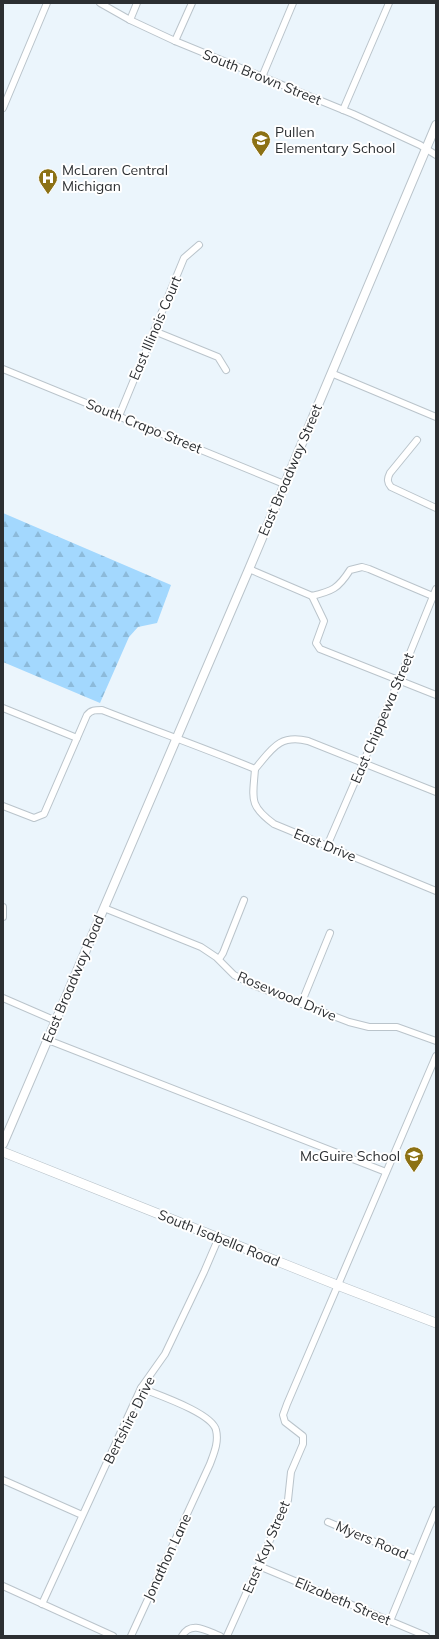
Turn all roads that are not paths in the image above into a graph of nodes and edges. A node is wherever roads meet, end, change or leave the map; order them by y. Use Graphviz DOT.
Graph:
graph roads {
  1 [pos="47,3"];
  2 [pos="100,3"];
  3 [pos="137,3"];
  4 [pos="192,3"];
  5 [pos="293,3"];
  6 [pos="389,3"];
  7 [pos="130,20"];
  8 [pos="175,41"];
  9 [pos="262,77"];
  10 [pos="3,108"];
  11 [pos="343,110"];
  12 [pos="436,125"];
  13 [pos="426,149"];
  14 [pos="436,155"];
  15 [pos="199,245"];
  16 [pos="154,331"];
  17 [pos="3,369"];
  18 [pos="226,370"];
  19 [pos="331,373"];
  20 [pos="118,416"];
  21 [pos="436,417"];
  22 [pos="417,440"];
  23 [pos="284,484"];
  24 [pos="436,508"];
  25 [pos="249,569"];
  26 [pos="436,589"];
  27 [pos="312,596"];
  28 [pos="434,597"];
  29 [pos="399,680"];
  30 [pos="436,695"];
  31 [pos="3,708"];
  32 [pos="77,738"];
  33 [pos="176,739"];
  34 [pos="362,763"];
  35 [pos="255,769"];
  36 [pos="436,792"];
  37 [pos="3,806"];
  38 [pos="143,814"];
  39 [pos="327,846"];
  40 [pos="436,891"];
  41 [pos="244,900"];
  42 [pos="3,907"];
  43 [pos="104,908"];
  44 [pos="3,917"];
  45 [pos="330,934"];
  46 [pos="219,959"];
  47 [pos="3,998"];
  48 [pos="301,1004"];
  49 [pos="56,1021"];
  50 [pos="48,1040"];
  51 [pos="436,1041"];
  52 [pos="436,1056"];
  53 [pos="3,1144"];
  54 [pos="3,1152"];
  55 [pos="386,1172"];
  56 [pos="219,1237"];
  57 [pos="337,1285"];
  58 [pos="436,1323"];
  59 [pos="141,1388"];
  60 [pos="3,1480"];
  61 [pos="436,1510"];
  62 [pos="82,1515"];
  63 [pos="328,1522"];
  64 [pos="415,1559"];
  65 [pos="259,1566"];
  66 [pos="3,1586"];
  67 [pos="42,1604"];
  68 [pos="390,1621"];
  69 [pos="113,1636"];
  70 [pos="131,1636"];
  71 [pos="182,1636"];
  72 [pos="220,1636"];
  73 [pos="227,1636"];
  74 [pos="426,1636"];
  1 -- 10 [label="street"];
  2 -- 7 [label="street, South Brown Street"];
  3 -- 7 [label="street"];
  4 -- 8 [label="street"];
  5 -- 9 [label="street"];
  6 -- 11 [label="street"];
  7 -- 8 [label="street, South Brown Street"];
  8 -- 9 [label="street, South Brown Street"];
  9 -- 11 [label="street, South Brown Street"];
  11 -- 13 [label="street, South Brown Street"];
  12 -- 13 [label="street, East Broadway Street"];
  13 -- 14 [label="street, South Brown Street"];
  13 -- 19 [label="street, East Broadway Street"];
  15 -- 16 [label="street, East Illinois Court"];
  16 -- 18 [label="street"];
  16 -- 20 [label="street, East Illinois Court"];
  17 -- 20 [label="street, South Crapo Street"];
  19 -- 21 [label="street"];
  19 -- 23 [label="street, East Broadway Street"];
  20 -- 23 [label="street, South Crapo Street"];
  22 -- 24 [label="street"];
  23 -- 25 [label="street, East Broadway Street"];
  25 -- 27 [label="street"];
  25 -- 33 [label="street, East Broadway Street"];
  26 -- 28 [label="street, East Chippewa Street"];
  27 -- 28 [label="street"];
  27 -- 29 [label="street"];
  28 -- 29 [label="street, East Chippewa Street"];
  29 -- 30 [label="street"];
  29 -- 34 [label="street, East Chippewa Street"];
  31 -- 32 [label="street"];
  32 -- 33 [label="street"];
  32 -- 37 [label="street"];
  33 -- 35 [label="street"];
  33 -- 38 [label="street, East Broadway Street"];
  34 -- 35 [label="street"];
  34 -- 36 [label="street"];
  34 -- 39 [label="street, East Chippewa Street"];
  35 -- 39 [label="street, East Drive"];
  38 -- 43 [label="street, East Broadway Road"];
  39 -- 40 [label="street, East Drive"];
  41 -- 46 [label="street"];
  42 -- 44 [label="street"];
  43 -- 46 [label="street, Rosewood Drive"];
  43 -- 49 [label="street, East Broadway Road"];
  45 -- 48 [label="street"];
  46 -- 48 [label="street, Rosewood Drive"];
  47 -- 49 [label="street"];
  48 -- 51 [label="street, Rosewood Drive"];
  49 -- 50 [label="street, East Broadway Road"];
  50 -- 53 [label="street, East Broadway Road"];
  50 -- 55 [label="street"];
  52 -- 55 [label="street"];
  54 -- 56 [label="main road, South Isabella Road"];
  55 -- 57 [label="street"];
  56 -- 57 [label="main road, South Isabella Road"];
  56 -- 59 [label="street, Bertshire Drive"];
  57 -- 58 [label="main road, South Isabella Road"];
  57 -- 65 [label="street, East Kay Street"];
  59 -- 62 [label="street, Bertshire Drive"];
  59 -- 70 [label="street, Jonathon Lane"];
  60 -- 62 [label="street"];
  61 -- 64 [label="street"];
  62 -- 67 [label="street, Bertshire Drive"];
  63 -- 64 [label="street, Myers Road"];
  64 -- 68 [label="street"];
  65 -- 68 [label="street, Elizabeth Street"];
  65 -- 73 [label="street, East Kay Street"];
  66 -- 67 [label="street"];
  67 -- 69 [label="street"];
  68 -- 74 [label="street, Elizabeth Street"];
  71 -- 72 [label="street"];
}
